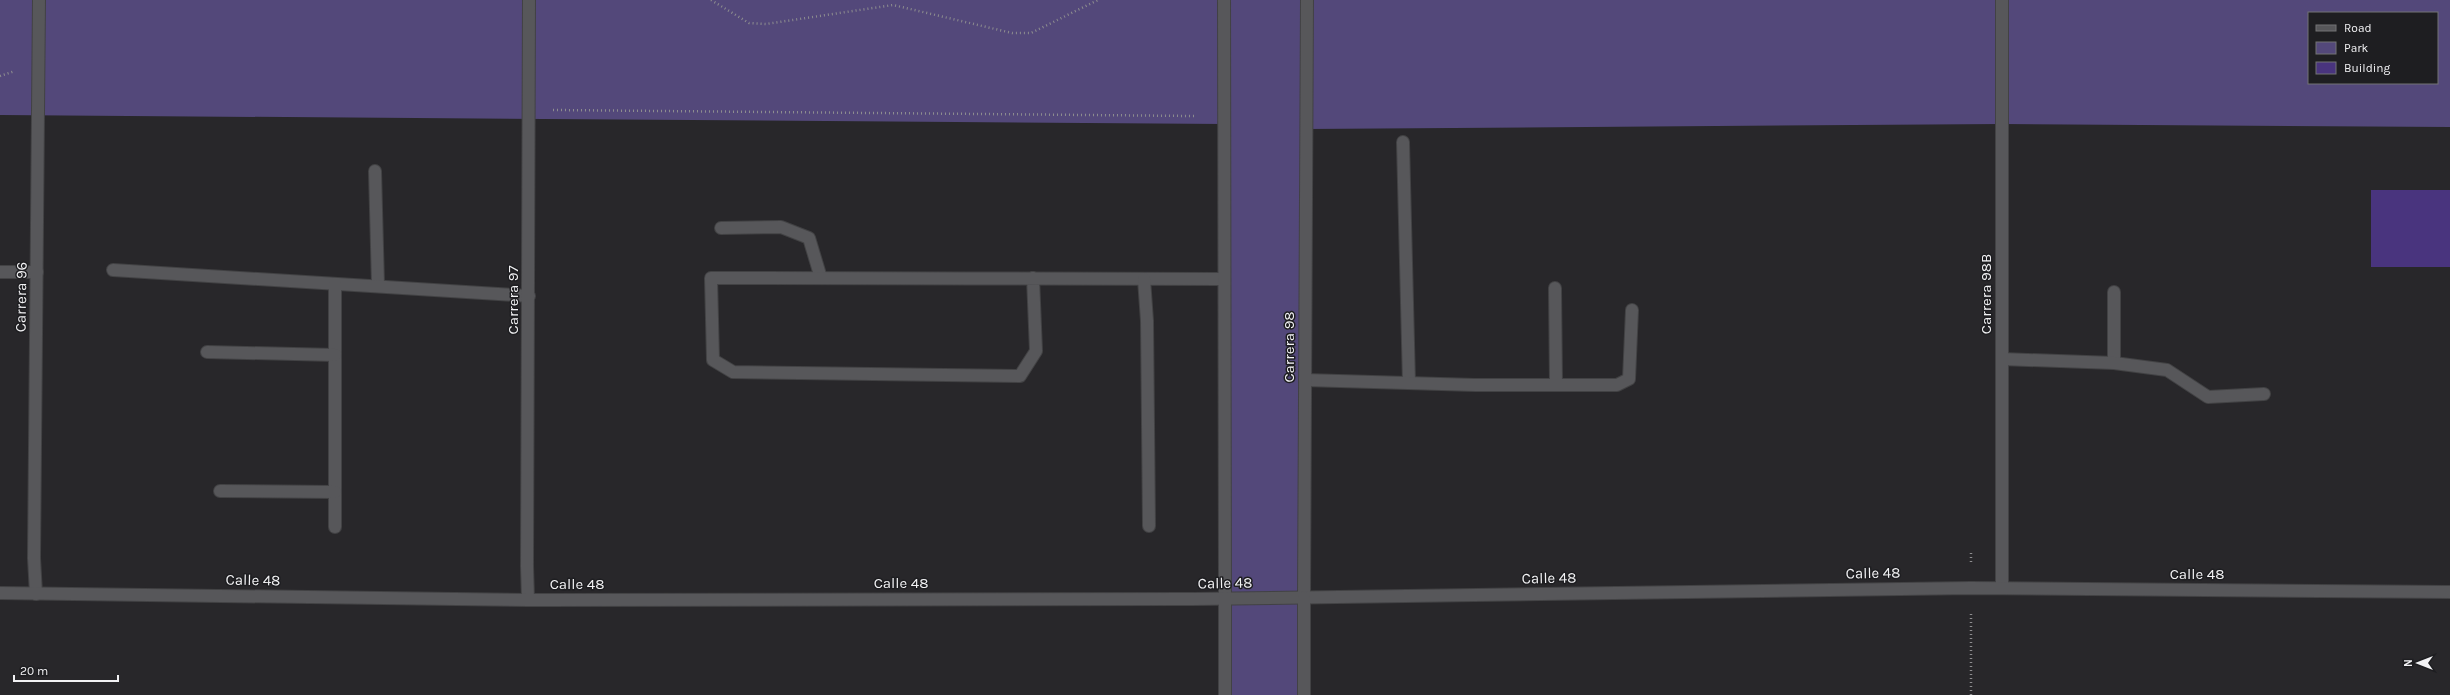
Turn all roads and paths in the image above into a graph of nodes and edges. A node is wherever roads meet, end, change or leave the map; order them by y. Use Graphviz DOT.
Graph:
graph roads {
  1 [pos="39,0"];
  2 [pos="529,0"];
  3 [pos="711,0"];
  4 [pos="1098,0"];
  5 [pos="1224,0"];
  6 [pos="1307,0"];
  7 [pos="2002,0"];
  8 [pos="528,110"];
  9 [pos="1194,116"];
  10 [pos="1403,142"];
  11 [pos="375,171"];
  12 [pos="721,228"];
  13 [pos="113,270"];
  14 [pos="0,272"];
  15 [pos="37,272"];
  16 [pos="821,278"];
  17 [pos="1033,278"];
  18 [pos="1144,279"];
  19 [pos="1224,279"];
  20 [pos="335,284"];
  21 [pos="378,286"];
  22 [pos="1555,288"];
  23 [pos="2114,292"];
  24 [pos="529,296"];
  25 [pos="1632,310"];
  26 [pos="207,352"];
  27 [pos="335,355"];
  28 [pos="2002,359"];
  29 [pos="2114,363"];
  30 [pos="1305,380"];
  31 [pos="1409,383"];
  32 [pos="1556,385"];
  33 [pos="2264,394"];
  34 [pos="220,491"];
  35 [pos="335,492"];
  36 [pos="1149,526"];
  37 [pos="335,527"];
  38 [pos="1971,554"];
  39 [pos="1971,588"];
  40 [pos="2002,588"];
  41 [pos="2450,592"];
  42 [pos="0,594"];
  43 [pos="36,594"];
  44 [pos="1225,598"];
  45 [pos="1304,598"];
  46 [pos="528,600"];
  47 [pos="1225,695"];
  48 [pos="1304,695"];
  49 [pos="1971,695"];
  1 -- 15 [label="street, Carrera 96"];
  2 -- 8 [label="street, Carrera 97"];
  3 -- 4 [label="path"];
  5 -- 19 [label="street"];
  6 -- 30 [label="street, Carrera 98"];
  7 -- 28 [label="street, Carrera 98B"];
  8 -- 9 [label="path"];
  8 -- 24 [label="street, Carrera 97"];
  10 -- 31 [label="street"];
  11 -- 21 [label="street"];
  12 -- 16 [label="street"];
  13 -- 20 [label="street"];
  14 -- 15 [label="street"];
  15 -- 43 [label="street, Carrera 96"];
  16 -- 17 [label="street"];
  16 -- 17 [label="street"];
  17 -- 18 [label="street"];
  18 -- 19 [label="street"];
  18 -- 36 [label="street"];
  19 -- 44 [label="street"];
  20 -- 21 [label="street"];
  20 -- 27 [label="street"];
  21 -- 24 [label="street"];
  22 -- 32 [label="street"];
  23 -- 29 [label="street"];
  24 -- 46 [label="street, Carrera 97"];
  25 -- 32 [label="street"];
  26 -- 27 [label="street"];
  27 -- 35 [label="street"];
  28 -- 29 [label="street"];
  28 -- 40 [label="street, Carrera 98B"];
  29 -- 33 [label="street"];
  30 -- 31 [label="street"];
  30 -- 45 [label="street, Carrera 98"];
  31 -- 32 [label="street"];
  34 -- 35 [label="street"];
  35 -- 37 [label="street"];
  38 -- 39 [label="path"];
  39 -- 40 [label="street, Calle 48"];
  39 -- 45 [label="street, Calle 48"];
  39 -- 49 [label="path"];
  40 -- 41 [label="street, Calle 48"];
  42 -- 43 [label="street, Calle 48"];
  43 -- 46 [label="street, Calle 48"];
  44 -- 45 [label="street, Calle 48"];
  44 -- 46 [label="street, Calle 48"];
  44 -- 47 [label="street"];
  45 -- 48 [label="street, Carrera 98"];
}
